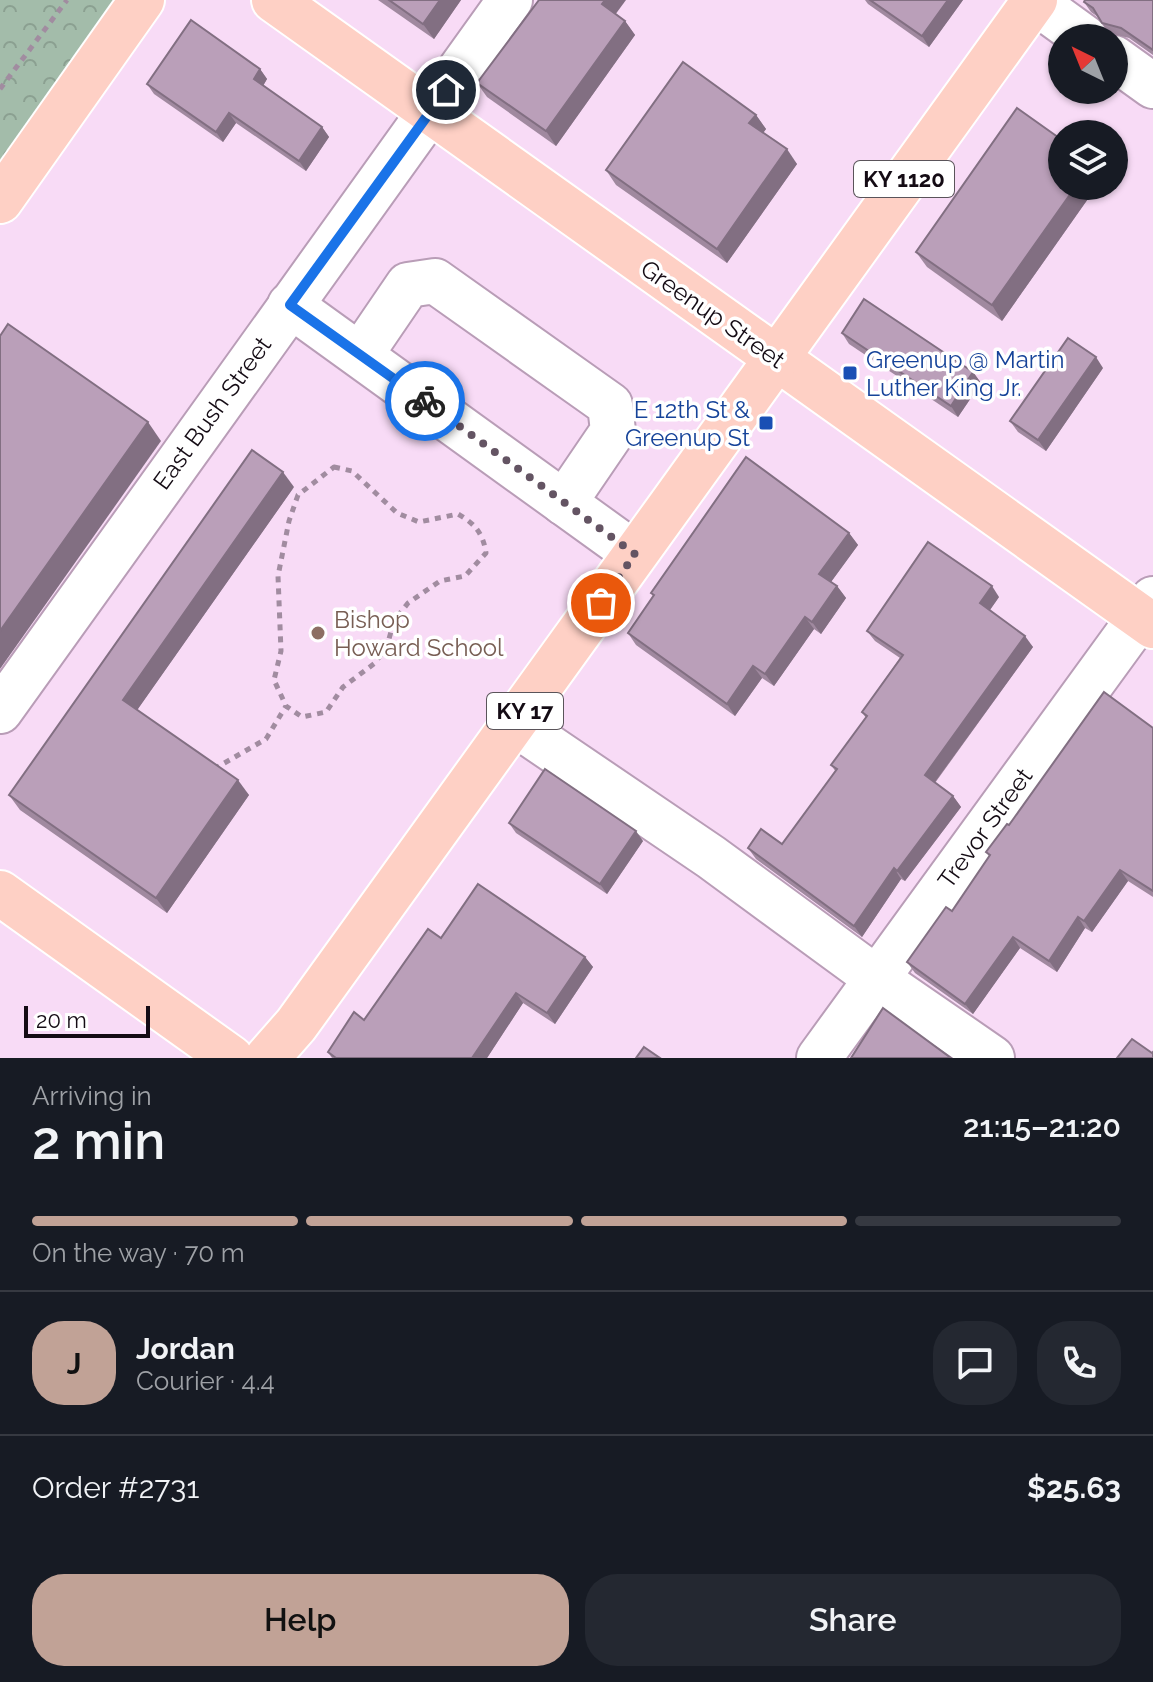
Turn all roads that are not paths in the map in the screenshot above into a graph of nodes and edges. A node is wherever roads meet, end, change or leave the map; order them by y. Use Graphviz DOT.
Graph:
graph roads {
  1 [pos="142,0"];
  2 [pos="274,0"];
  3 [pos="510,0"];
  4 [pos="1034,1"];
  5 [pos="1066,24"];
  6 [pos="1128,68"];
  7 [pos="1153,86"];
  8 [pos="430,113"];
  9 [pos="0,201"];
  10 [pos="290,305"];
  11 [pos="361,354"];
  12 [pos="774,358"];
  13 [pos="564,503"];
  14 [pos="635,554"];
  15 [pos="1149,614"];
  16 [pos="0,711"];
  17 [pos="515,724"];
  18 [pos="0,893"];
  19 [pos="876,978"];
  20 [pos="231,1058"];
  21 [pos="267,1058"];
  22 [pos="819,1058"];
  23 [pos="992,1058"];
  1 -- 9 [label="main road"];
  2 -- 8 [label="main road, Greenup Street"];
  3 -- 8 [label="street, East Bush Street"];
  4 -- 5 [label="street"];
  4 -- 12 [label="main road, KY 1120"];
  6 -- 7 [label="street"];
  8 -- 10 [label="street, East Bush Street"];
  8 -- 12 [label="main road, Greenup Street"];
  10 -- 11 [label="street"];
  10 -- 16 [label="street, East Bush Street"];
  11 -- 13 [label="street"];
  11 -- 13 [label="street"];
  12 -- 14 [label="main road, KY 17"];
  12 -- 15 [label="main road, Greenup Street"];
  13 -- 14 [label="street"];
  14 -- 17 [label="main road, KY 17"];
  15 -- 19 [label="street, Trevor Street"];
  17 -- 19 [label="street"];
  17 -- 21 [label="main road, KY 17"];
  18 -- 20 [label="main road"];
  19 -- 22 [label="street, Trevor Street"];
  19 -- 23 [label="street"];
}
